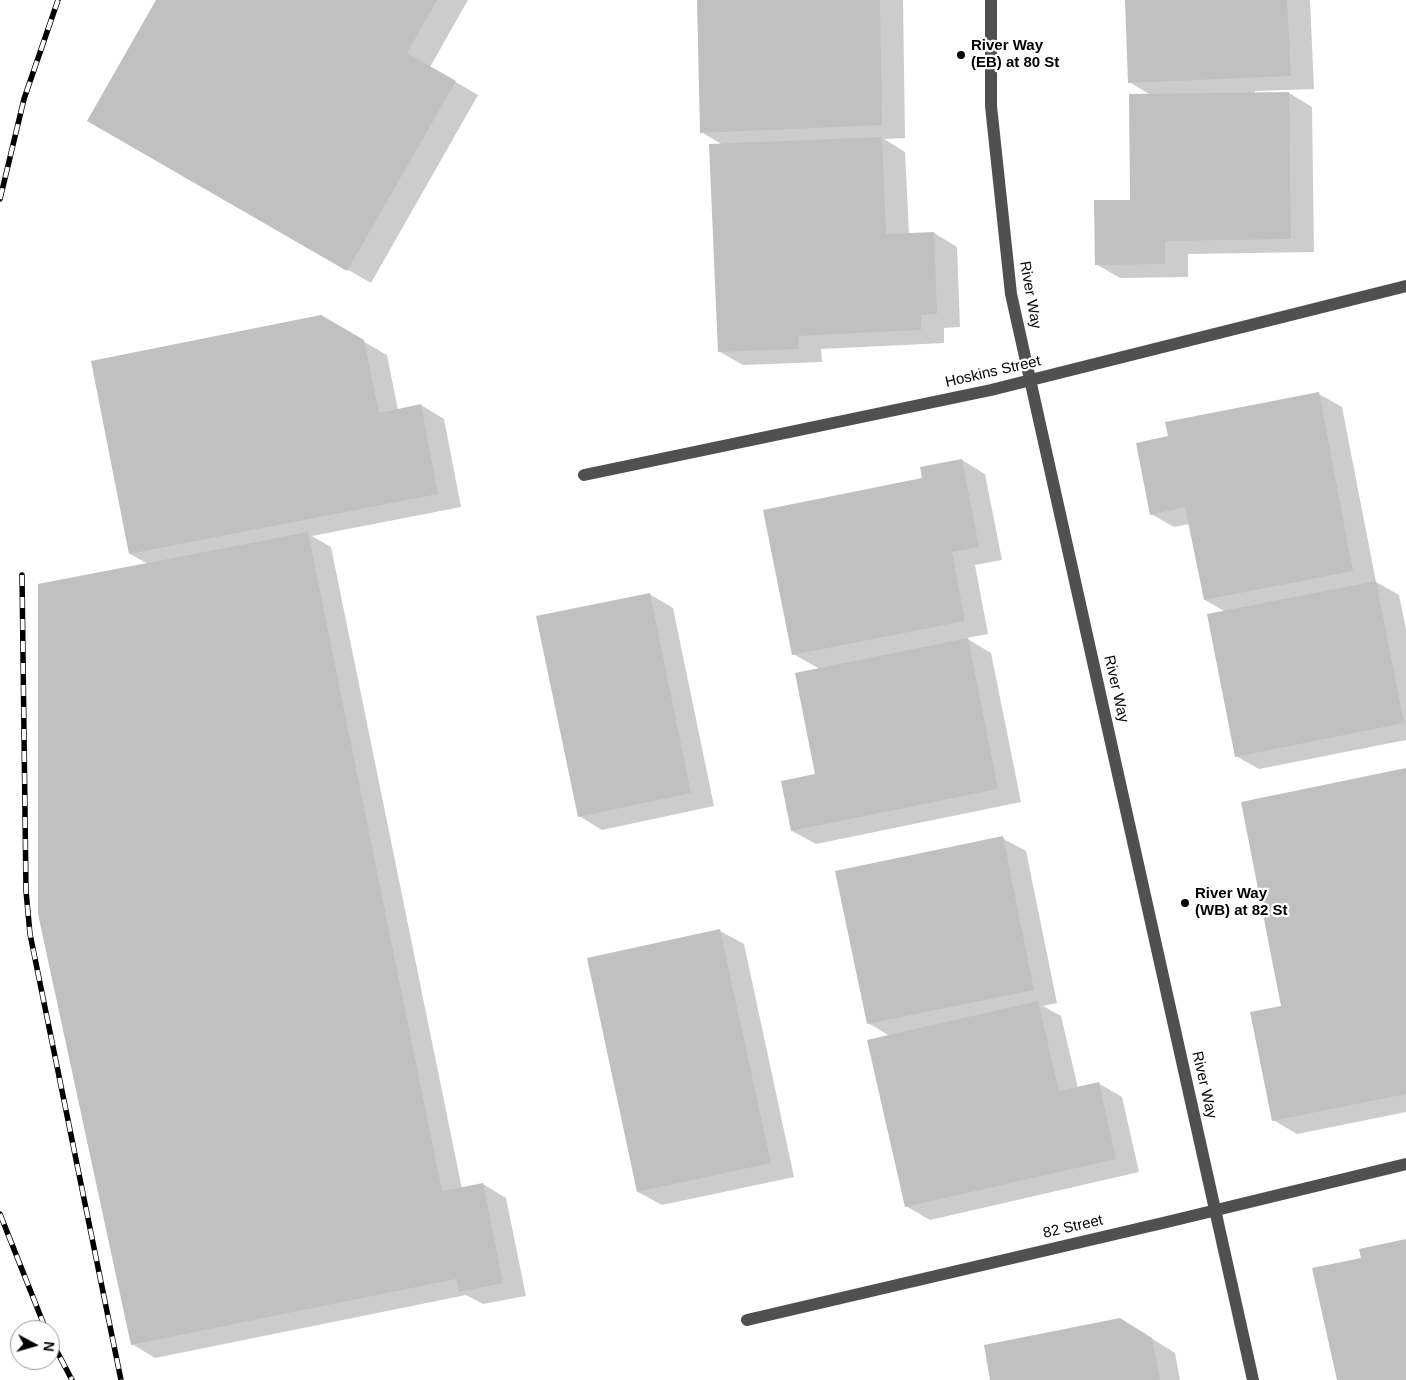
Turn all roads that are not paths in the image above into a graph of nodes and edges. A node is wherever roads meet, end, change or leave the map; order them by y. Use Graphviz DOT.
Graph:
graph roads {
  1 [pos="991,0"];
  2 [pos="1406,286"];
  3 [pos="1030,380"];
  4 [pos="584,475"];
  5 [pos="1406,1164"];
  6 [pos="1216,1210"];
  7 [pos="747,1320"];
  8 [pos="1253,1380"];
  1 -- 3 [label="street, River Way"];
  2 -- 3 [label="street, Hoskins Street"];
  3 -- 4 [label="street, Hoskins Street"];
  3 -- 6 [label="street, River Way"];
  5 -- 6 [label="street, 82 Street"];
  6 -- 7 [label="street, 82 Street"];
  6 -- 8 [label="street, River Way"];
}
